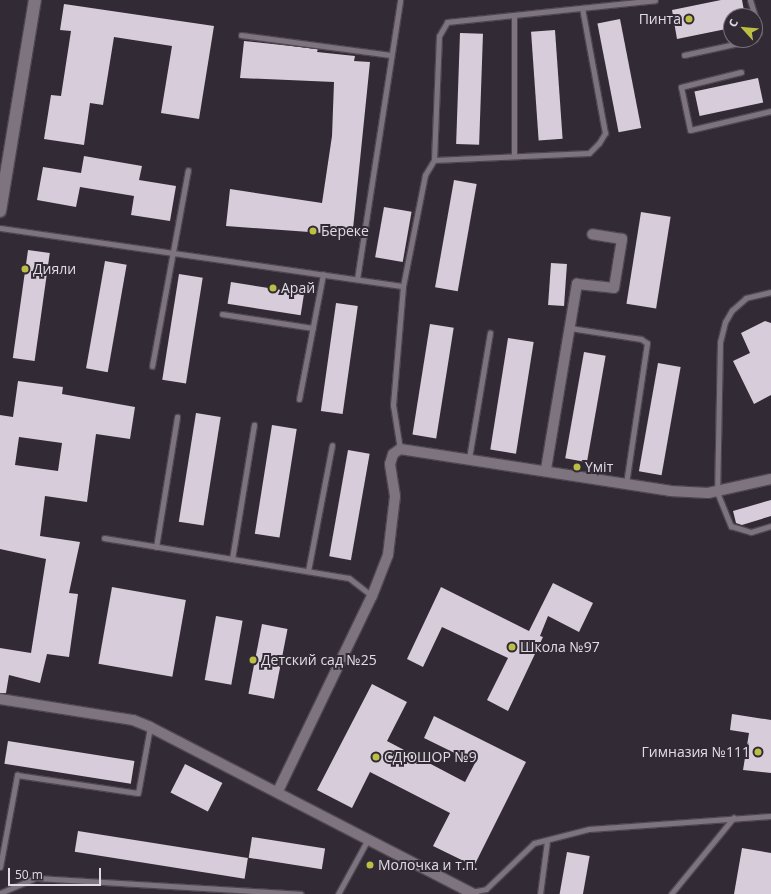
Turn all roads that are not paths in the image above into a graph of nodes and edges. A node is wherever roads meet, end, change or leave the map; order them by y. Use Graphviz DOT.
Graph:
graph roads {
  1 [pos="35,0"];
  2 [pos="400,0"];
  3 [pos="655,0"];
  4 [pos="582,8"];
  5 [pos="514,15"];
  6 [pos="241,35"];
  7 [pos="723,46"];
  8 [pos="391,55"];
  9 [pos="684,55"];
  10 [pos="741,72"];
  11 [pos="771,111"];
  12 [pos="514,156"];
  13 [pos="434,160"];
  14 [pos="188,170"];
  15 [pos="0,211"];
  16 [pos="0,228"];
  17 [pos="592,234"];
  18 [pos="173,253"];
  19 [pos="323,274"];
  20 [pos="357,279"];
  21 [pos="403,286"];
  22 [pos="771,292"];
  23 [pos="222,314"];
  24 [pos="313,328"];
  25 [pos="570,328"];
  26 [pos="490,333"];
  27 [pos="152,366"];
  28 [pos="299,399"];
  29 [pos="177,418"];
  30 [pos="254,425"];
  31 [pos="332,445"];
  32 [pos="400,449"];
  33 [pos="469,458"];
  34 [pos="546,470"];
  35 [pos="771,479"];
  36 [pos="626,484"];
  37 [pos="717,492"];
  38 [pos="771,526"];
  39 [pos="104,538"];
  40 [pos="156,546"];
  41 [pos="232,559"];
  42 [pos="308,571"];
  43 [pos="372,596"];
  44 [pos="0,699"];
  45 [pos="150,727"];
  46 [pos="278,792"];
  47 [pos="771,816"];
  48 [pos="734,817"];
  49 [pos="368,839"];
  50 [pos="547,841"];
  51 [pos="0,867"];
  52 [pos="271,892"];
  53 [pos="0,893"];
  54 [pos="471,893"];
  55 [pos="301,894"];
  56 [pos="338,894"];
  57 [pos="540,894"];
  58 [pos="671,894"];
  1 -- 15 [label="main road"];
  2 -- 8 [label="lane"];
  3 -- 4 [label="lane"];
  4 -- 5 [label="lane"];
  4 -- 12 [label="lane"];
  5 -- 12 [label="lane"];
  5 -- 13 [label="lane"];
  6 -- 8 [label="lane"];
  7 -- 9 [label="lane"];
  8 -- 20 [label="lane"];
  10 -- 11 [label="lane"];
  12 -- 13 [label="lane"];
  13 -- 21 [label="lane"];
  14 -- 18 [label="lane"];
  16 -- 18 [label="lane"];
  17 -- 25 [label="street"];
  18 -- 19 [label="lane"];
  18 -- 27 [label="lane"];
  19 -- 20 [label="lane"];
  19 -- 24 [label="lane"];
  20 -- 21 [label="lane"];
  21 -- 32 [label="lane"];
  22 -- 37 [label="lane"];
  23 -- 24 [label="lane"];
  24 -- 28 [label="lane"];
  25 -- 34 [label="street"];
  25 -- 36 [label="lane"];
  26 -- 33 [label="lane"];
  29 -- 40 [label="lane"];
  30 -- 41 [label="lane"];
  31 -- 42 [label="lane"];
  32 -- 33 [label="street"];
  32 -- 43 [label="street"];
  33 -- 34 [label="street"];
  34 -- 36 [label="street"];
  35 -- 37 [label="street"];
  36 -- 37 [label="street"];
  37 -- 38 [label="lane"];
  39 -- 40 [label="lane"];
  40 -- 41 [label="lane"];
  41 -- 42 [label="lane"];
  42 -- 43 [label="lane"];
  43 -- 46 [label="street"];
  44 -- 45 [label="street"];
  45 -- 46 [label="street"];
  45 -- 51 [label="lane"];
  46 -- 49 [label="street"];
  47 -- 48 [label="lane"];
  48 -- 50 [label="lane"];
  48 -- 58 [label="lane"];
  49 -- 54 [label="street"];
  49 -- 56 [label="lane"];
  50 -- 54 [label="lane"];
  50 -- 57 [label="lane"];
  52 -- 53 [label="lane"];
  52 -- 55 [label="lane"];
}
